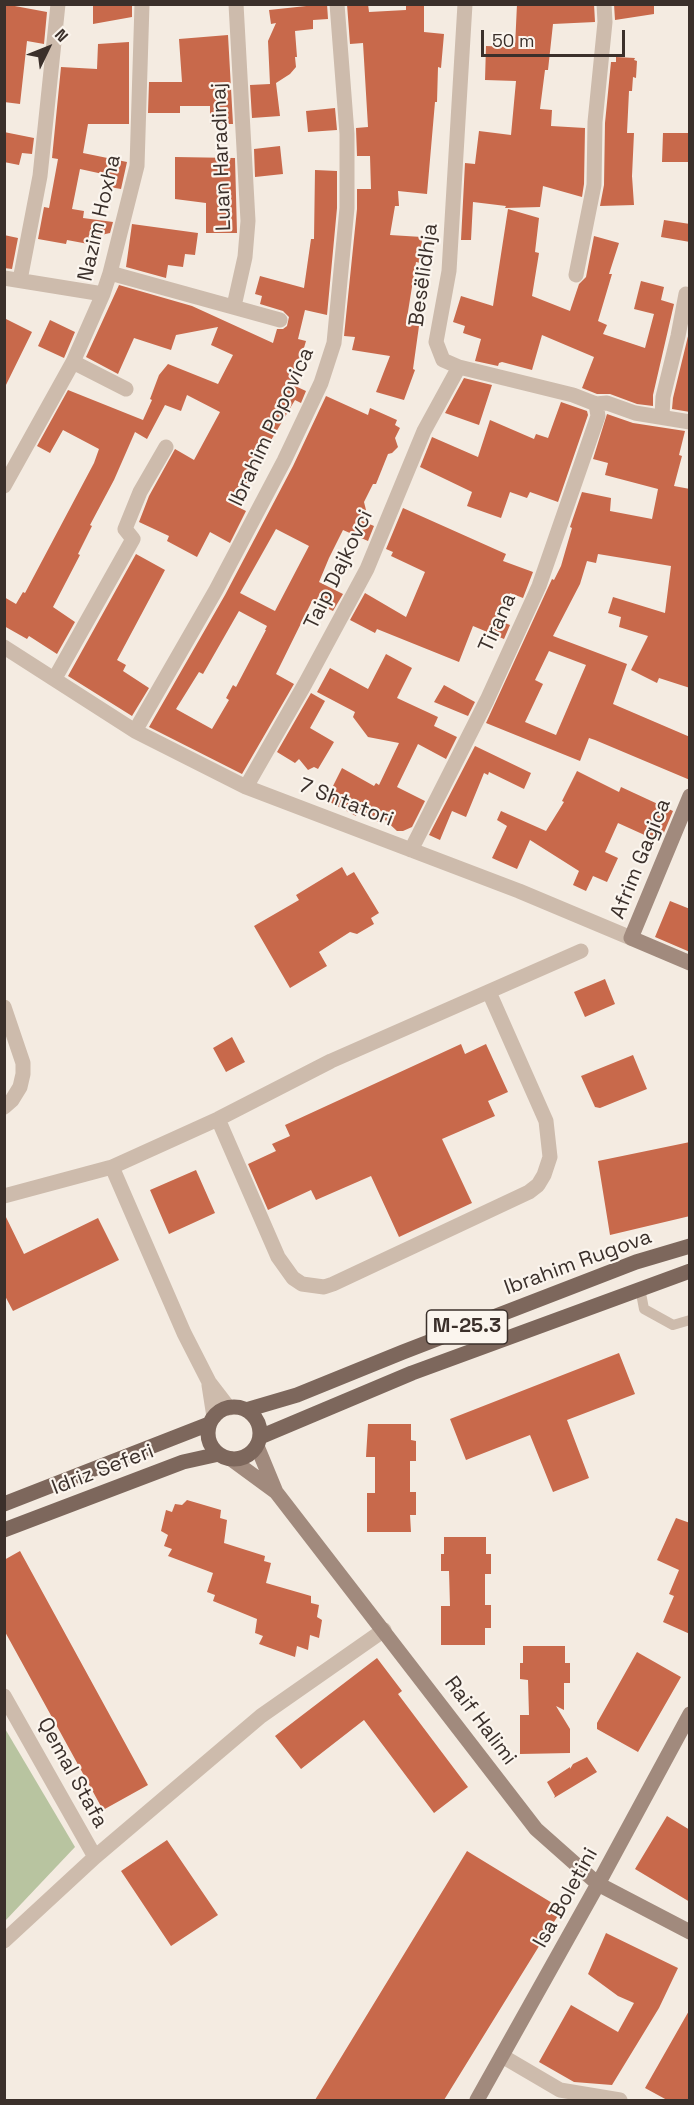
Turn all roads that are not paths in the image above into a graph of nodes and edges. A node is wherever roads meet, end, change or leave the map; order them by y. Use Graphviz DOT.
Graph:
graph roads {
  1 [pos="58,4"];
  2 [pos="142,4"];
  3 [pos="236,4"];
  4 [pos="337,4"];
  5 [pos="465,4"];
  6 [pos="604,4"];
  7 [pos="110,273"];
  8 [pos="576,275"];
  9 [pos="4,278"];
  10 [pos="20,280"];
  11 [pos="104,294"];
  12 [pos="686,294"];
  13 [pos="234,306"];
  14 [pos="280,320"];
  15 [pos="73,362"];
  16 [pos="459,367"];
  17 [pos="126,389"];
  18 [pos="596,404"];
  19 [pos="662,416"];
  20 [pos="690,422"];
  21 [pos="166,447"];
  22 [pos="10,464"];
  23 [pos="4,486"];
  24 [pos="4,647"];
  25 [pos="55,678"];
  26 [pos="135,731"];
  27 [pos="246,787"];
  28 [pos="690,796"];
  29 [pos="411,850"];
  30 [pos="631,938"];
  31 [pos="581,951"];
  32 [pos="690,963"];
  33 [pos="489,992"];
  34 [pos="4,1008"];
  35 [pos="4,1107"];
  36 [pos="219,1119"];
  37 [pos="112,1167"];
  38 [pos="4,1196"];
  39 [pos="690,1246"];
  40 [pos="690,1272"];
  41 [pos="640,1288"];
  42 [pos="690,1320"];
  43 [pos="209,1382"];
  44 [pos="229,1408"];
  45 [pos="246,1410"];
  46 [pos="212,1420"];
  47 [pos="258,1442"];
  48 [pos="225,1456"];
  49 [pos="276,1492"];
  50 [pos="4,1504"];
  51 [pos="4,1530"];
  52 [pos="384,1630"];
  53 [pos="4,1696"];
  54 [pos="690,1714"];
  55 [pos="95,1857"];
  56 [pos="598,1884"];
  57 [pos="690,1932"];
  58 [pos="4,1941"];
  59 [pos="502,2056"];
  60 [pos="477,2100"];
  61 [pos="620,2100"];
  1 -- 10 [label="street"];
  2 -- 7 [label="street, Nazim Hoxha"];
  3 -- 13 [label="street, Luan Haradinaj"];
  4 -- 26 [label="street, Ibrahim Popovica"];
  5 -- 16 [label="street, Besëlidhja"];
  6 -- 8 [label="street"];
  7 -- 11 [label="street, Nazim Hoxha"];
  7 -- 13 [label="street"];
  9 -- 10 [label="street"];
  10 -- 11 [label="street"];
  11 -- 15 [label="street, Nazim Hoxha"];
  12 -- 19 [label="street"];
  13 -- 14 [label="street"];
  15 -- 17 [label="street"];
  15 -- 22 [label="street, Nazim Hoxha"];
  16 -- 18 [label="street, Besëlidhja"];
  16 -- 27 [label="street, Taip Dajkovci"];
  18 -- 19 [label="street, Besëlidhja"];
  18 -- 29 [label="street, Tirana"];
  19 -- 20 [label="street, Besëlidhja"];
  21 -- 25 [label="street"];
  22 -- 23 [label="street, Nazim Hoxha"];
  24 -- 25 [label="street, 7 Shtatori"];
  25 -- 26 [label="street, 7 Shtatori"];
  26 -- 27 [label="street, 7 Shtatori"];
  27 -- 29 [label="street, 7 Shtatori"];
  28 -- 30 [label="street, Afrim Gagica"];
  29 -- 30 [label="street, 7 Shtatori"];
  30 -- 32 [label="street, 7 Shtatori"];
  31 -- 33 [label="street"];
  33 -- 36 [label="street"];
  33 -- 36 [label="street"];
  34 -- 35 [label="street"];
  36 -- 37 [label="street"];
  37 -- 38 [label="street"];
  37 -- 43 [label="street"];
  39 -- 45 [label="main road, Ibrahim Rugova / M-25.3"];
  40 -- 41 [label="main road, M-25.3"];
  41 -- 42 [label="lane"];
  41 -- 47 [label="main road, M-25.3"];
  43 -- 44 [label="street"];
  43 -- 46 [label="street"];
  44 -- 45 [label="main road, Ibrahim Rugova / M-25.3"];
  44 -- 46 [label="main road"];
  45 -- 47 [label="main road"];
  46 -- 48 [label="main road"];
  46 -- 50 [label="main road, Idriz Seferi"];
  47 -- 48 [label="main road, M-25.3"];
  47 -- 49 [label="street, Raif Halimi"];
  48 -- 49 [label="street, Raif Halimi"];
  48 -- 51 [label="main road, Idriz Seferi / M-25.3"];
  49 -- 52 [label="street, Raif Halimi"];
  52 -- 55 [label="street"];
  52 -- 56 [label="street, Raif Halimi"];
  53 -- 55 [label="street, Qemal Stafa"];
  54 -- 56 [label="street, Isa Boletini"];
  55 -- 58 [label="street, Qemal Stafa"];
  56 -- 57 [label="street, Raif Halimi"];
  56 -- 59 [label="street, Isa Boletini"];
  59 -- 60 [label="street, Isa Boletini"];
  59 -- 61 [label="street"];
}
